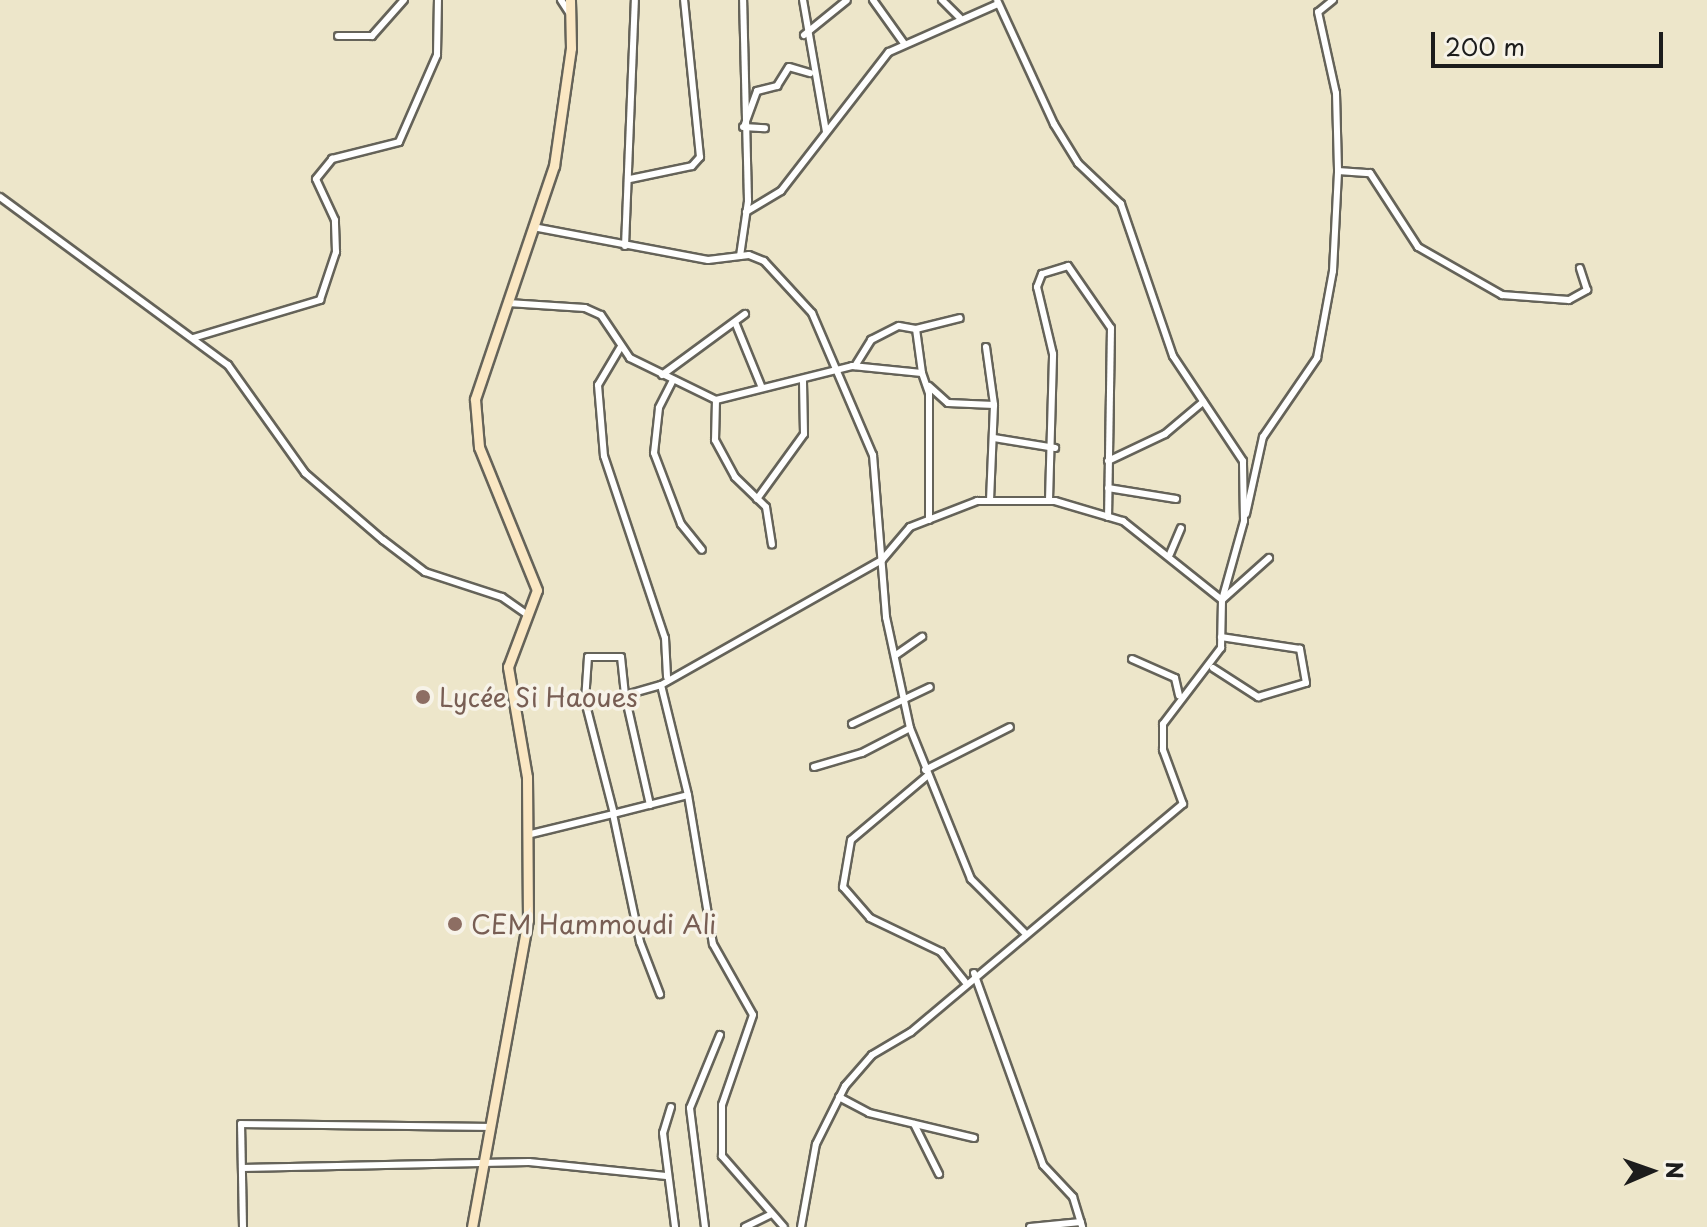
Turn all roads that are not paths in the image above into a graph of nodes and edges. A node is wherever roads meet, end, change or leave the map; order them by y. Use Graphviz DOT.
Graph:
graph roads {
  1 [pos="404,0"];
  2 [pos="438,0"];
  3 [pos="561,0"];
  4 [pos="570,0"];
  5 [pos="635,0"];
  6 [pos="684,0"];
  7 [pos="743,0"];
  8 [pos="803,0"];
  9 [pos="847,0"];
  10 [pos="873,0"];
  11 [pos="942,0"];
  12 [pos="1333,0"];
  13 [pos="998,2"];
  14 [pos="572,17"];
  15 [pos="960,18"];
  16 [pos="804,35"];
  17 [pos="338,36"];
  18 [pos="903,42"];
  19 [pos="810,73"];
  20 [pos="743,127"];
  21 [pos="765,128"];
  22 [pos="826,132"];
  23 [pos="1338,171"];
  24 [pos="630,179"];
  25 [pos="0,197"];
  26 [pos="746,212"];
  27 [pos="533,227"];
  28 [pos="625,246"];
  29 [pos="740,256"];
  30 [pos="1580,268"];
  31 [pos="508,303"];
  32 [pos="745,314"];
  33 [pos="960,318"];
  34 [pos="735,322"];
  35 [pos="916,329"];
  36 [pos="193,338"];
  37 [pos="986,347"];
  38 [pos="620,348"];
  39 [pos="855,366"];
  40 [pos="922,373"];
  41 [pos="662,375"];
  42 [pos="834,375"];
  43 [pos="673,380"];
  44 [pos="803,381"];
  45 [pos="927,383"];
  46 [pos="762,388"];
  47 [pos="716,400"];
  48 [pos="1203,402"];
  49 [pos="994,405"];
  50 [pos="994,438"];
  51 [pos="1055,448"];
  52 [pos="1108,461"];
  53 [pos="1108,488"];
  54 [pos="757,499"];
  55 [pos="990,499"];
  56 [pos="1176,499"];
  57 [pos="1049,500"];
  58 [pos="1108,517"];
  59 [pos="929,520"];
  60 [pos="1244,521"];
  61 [pos="1181,528"];
  62 [pos="772,545"];
  63 [pos="702,550"];
  64 [pos="1170,554"];
  65 [pos="1269,558"];
  66 [pos="882,560"];
  67 [pos="1222,600"];
  68 [pos="528,615"];
  69 [pos="922,637"];
  70 [pos="1221,637"];
  71 [pos="896,655"];
  72 [pos="1132,659"];
  73 [pos="1213,668"];
  74 [pos="667,677"];
  75 [pos="661,685"];
  76 [pos="930,687"];
  77 [pos="625,695"];
  78 [pos="1179,696"];
  79 [pos="907,702"];
  80 [pos="852,724"];
  81 [pos="1010,727"];
  82 [pos="910,728"];
  83 [pos="814,767"];
  84 [pos="926,773"];
  85 [pos="688,795"];
  86 [pos="650,805"];
  87 [pos="613,814"];
  88 [pos="531,834"];
  89 [pos="1026,934"];
  90 [pos="974,973"];
  91 [pos="965,982"];
  92 [pos="660,994"];
  93 [pos="720,1035"];
  94 [pos="839,1097"];
  95 [pos="671,1107"];
  96 [pos="914,1124"];
  97 [pos="492,1127"];
  98 [pos="974,1138"];
  99 [pos="484,1162"];
  100 [pos="242,1168"];
  101 [pos="939,1174"];
  102 [pos="666,1176"];
  103 [pos="772,1214"];
  104 [pos="1081,1224"];
  105 [pos="243,1227"];
  106 [pos="472,1227"];
  107 [pos="675,1227"];
  108 [pos="705,1227"];
  109 [pos="745,1227"];
  110 [pos="784,1227"];
  111 [pos="801,1227"];
  112 [pos="1030,1227"];
  1 -- 17 [label="street"];
  2 -- 36 [label="street"];
  3 -- 14 [label="street"];
  4 -- 14 [label="main road"];
  5 -- 24 [label="street"];
  6 -- 24 [label="street"];
  7 -- 20 [label="street"];
  8 -- 16 [label="street"];
  9 -- 16 [label="street"];
  10 -- 18 [label="street"];
  11 -- 15 [label="street"];
  12 -- 23 [label="street"];
  13 -- 15 [label="street"];
  13 -- 48 [label="street"];
  14 -- 27 [label="main road"];
  15 -- 18 [label="street"];
  16 -- 19 [label="street"];
  18 -- 22 [label="street"];
  19 -- 20 [label="street"];
  19 -- 22 [label="street"];
  20 -- 21 [label="street"];
  20 -- 26 [label="street"];
  22 -- 26 [label="street"];
  23 -- 30 [label="street"];
  23 -- 60 [label="street"];
  24 -- 28 [label="street"];
  25 -- 36 [label="street"];
  26 -- 29 [label="street"];
  27 -- 28 [label="street"];
  27 -- 31 [label="main road"];
  28 -- 29 [label="street"];
  29 -- 42 [label="street"];
  31 -- 38 [label="street"];
  31 -- 68 [label="main road"];
  32 -- 34 [label="street"];
  33 -- 35 [label="street"];
  34 -- 41 [label="street"];
  34 -- 46 [label="street"];
  35 -- 39 [label="street"];
  35 -- 40 [label="street"];
  36 -- 68 [label="street"];
  37 -- 49 [label="street"];
  38 -- 41 [label="street"];
  38 -- 74 [label="street"];
  39 -- 40 [label="street"];
  39 -- 42 [label="street"];
  40 -- 45 [label="street"];
  41 -- 43 [label="street"];
  42 -- 44 [label="street"];
  42 -- 66 [label="street"];
  43 -- 47 [label="street"];
  43 -- 63 [label="street"];
  44 -- 46 [label="street"];
  44 -- 54 [label="street"];
  45 -- 49 [label="street"];
  45 -- 59 [label="street"];
  46 -- 47 [label="street"];
  47 -- 54 [label="street"];
  48 -- 52 [label="street"];
  48 -- 60 [label="street"];
  49 -- 50 [label="street"];
  50 -- 51 [label="street"];
  50 -- 55 [label="street"];
  51 -- 52 [label="street"];
  51 -- 57 [label="street"];
  52 -- 53 [label="street"];
  53 -- 56 [label="street"];
  53 -- 58 [label="street"];
  54 -- 62 [label="street"];
  55 -- 57 [label="street"];
  55 -- 59 [label="street"];
  57 -- 58 [label="street"];
  58 -- 64 [label="street"];
  59 -- 66 [label="street"];
  60 -- 67 [label="street"];
  61 -- 64 [label="street"];
  64 -- 67 [label="street"];
  65 -- 67 [label="street"];
  66 -- 71 [label="street"];
  66 -- 74 [label="street"];
  67 -- 70 [label="street"];
  68 -- 88 [label="main road"];
  69 -- 71 [label="street"];
  70 -- 73 [label="street"];
  70 -- 73 [label="street"];
  71 -- 79 [label="street"];
  72 -- 78 [label="street"];
  73 -- 78 [label="street"];
  74 -- 75 [label="street"];
  75 -- 77 [label="street"];
  75 -- 85 [label="street"];
  76 -- 79 [label="street"];
  77 -- 86 [label="street"];
  77 -- 87 [label="street"];
  78 -- 89 [label="street"];
  79 -- 80 [label="street"];
  79 -- 82 [label="street"];
  81 -- 84 [label="street"];
  82 -- 83 [label="street"];
  82 -- 84 [label="street"];
  84 -- 89 [label="street"];
  84 -- 91 [label="street"];
  85 -- 86 [label="street"];
  85 -- 103 [label="street"];
  86 -- 87 [label="street"];
  87 -- 88 [label="street"];
  87 -- 92 [label="street"];
  88 -- 97 [label="main road"];
  89 -- 90 [label="street"];
  90 -- 91 [label="street"];
  90 -- 104 [label="street"];
  91 -- 94 [label="street"];
  93 -- 108 [label="street"];
  94 -- 96 [label="street"];
  94 -- 111 [label="street"];
  95 -- 102 [label="street"];
  96 -- 98 [label="street"];
  96 -- 101 [label="street"];
  97 -- 99 [label="main road"];
  97 -- 100 [label="street"];
  99 -- 100 [label="street"];
  99 -- 102 [label="street"];
  99 -- 106 [label="main road"];
  100 -- 105 [label="street"];
  102 -- 107 [label="street"];
  103 -- 109 [label="street"];
  103 -- 110 [label="street"];
  104 -- 112 [label="street"];
}
